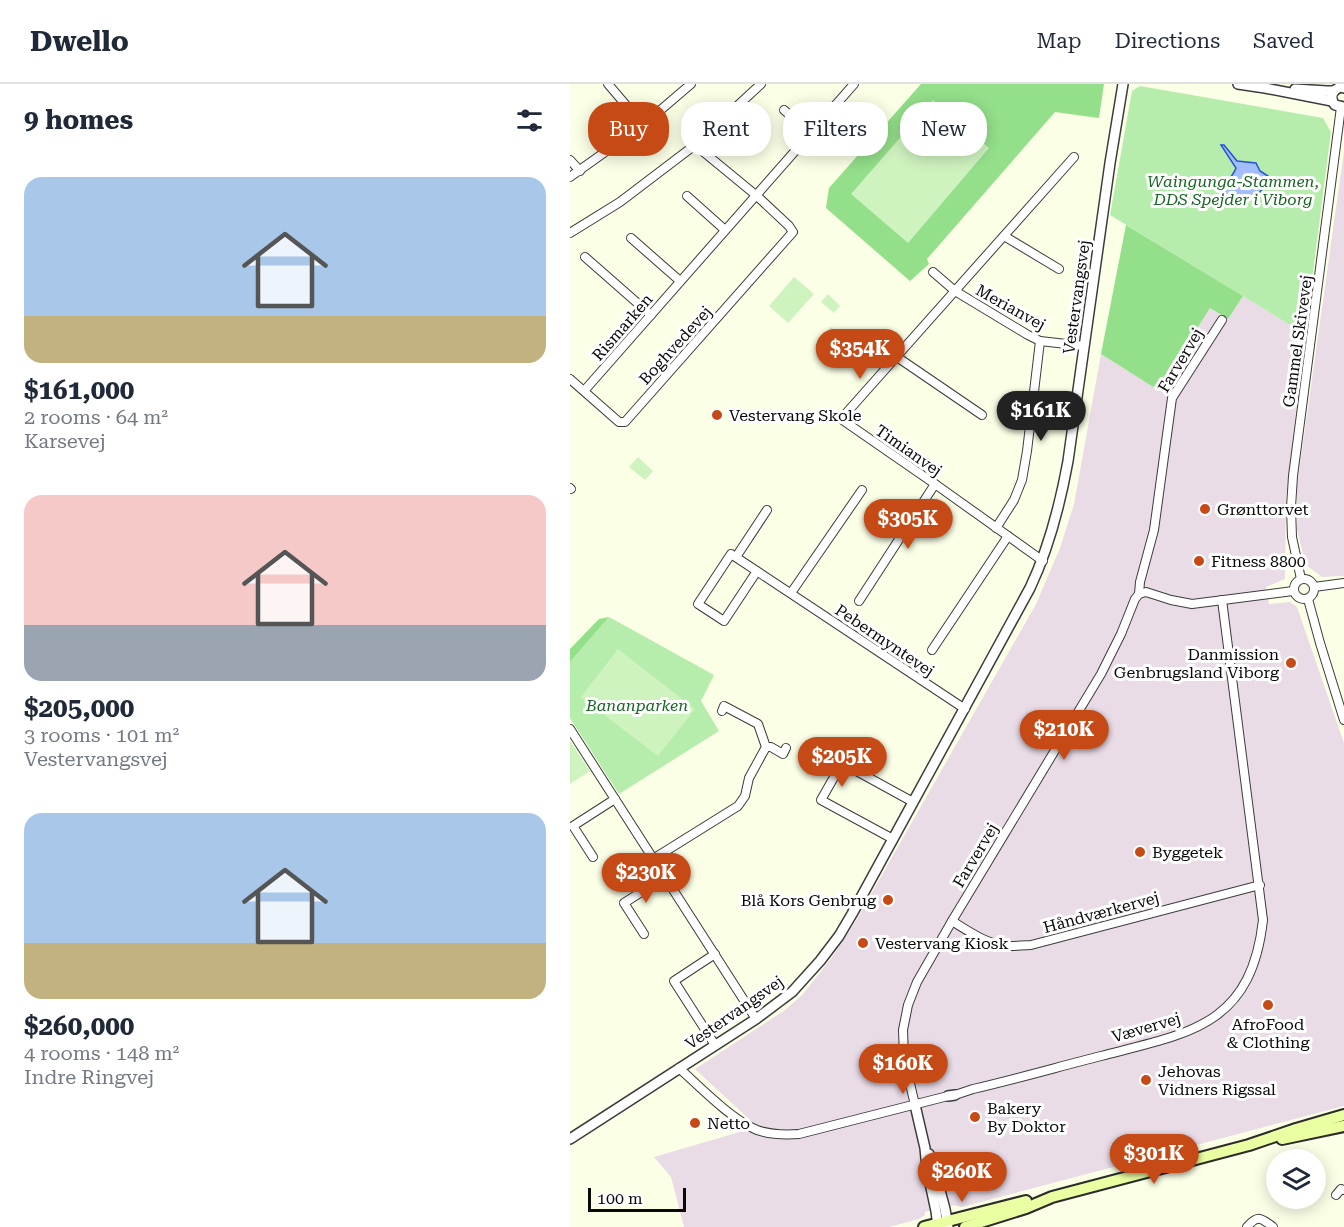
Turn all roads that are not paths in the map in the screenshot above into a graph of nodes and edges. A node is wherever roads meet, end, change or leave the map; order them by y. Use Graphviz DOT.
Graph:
graph roads {
  1 [pos="608,84"];
  2 [pos="691,84"];
  3 [pos="761,84"];
  4 [pos="853,84"];
  5 [pos="1123,84"];
  6 [pos="1238,84"];
  7 [pos="1341,87"];
  8 [pos="1265,88"];
  9 [pos="1332,101"];
  10 [pos="623,102"];
  11 [pos="742,102"];
  12 [pos="837,102"];
  13 [pos="669,103"];
  14 [pos="1343,107"];
  15 [pos="601,156"];
  16 [pos="681,156"];
  17 [pos="708,156"];
  18 [pos="791,156"];
  19 [pos="1074,157"];
  20 [pos="570,160"];
  21 [pos="580,171"];
  22 [pos="570,177"];
  23 [pos="687,196"];
  24 [pos="757,196"];
  25 [pos="725,230"];
  26 [pos="570,233"];
  27 [pos="1004,237"];
  28 [pos="631,238"];
  29 [pos="585,257"];
  30 [pos="1059,269"];
  31 [pos="933,272"];
  32 [pos="680,281"];
  33 [pos="955,291"];
  34 [pos="651,315"];
  35 [pos="1222,320"];
  36 [pos="1040,341"];
  37 [pos="1084,346"];
  38 [pos="897,357"];
  39 [pos="570,379"];
  40 [pos="584,391"];
  41 [pos="982,415"];
  42 [pos="935,484"];
  43 [pos="862,490"];
  44 [pos="767,510"];
  45 [pos="996,528"];
  46 [pos="1008,536"];
  47 [pos="736,557"];
  48 [pos="1042,561"];
  49 [pos="757,571"];
  50 [pos="1301,579"];
  51 [pos="1344,583"];
  52 [pos="1314,587"];
  53 [pos="1293,591"];
  54 [pos="791,593"];
  55 [pos="1139,594"];
  56 [pos="1308,599"];
  57 [pos="1222,600"];
  58 [pos="859,602"];
  59 [pos="932,650"];
  60 [pos="965,709"];
  61 [pos="722,711"];
  62 [pos="1344,720"];
  63 [pos="570,729"];
  64 [pos="766,747"];
  65 [pos="786,748"];
  66 [pos="615,799"];
  67 [pos="913,802"];
  68 [pos="893,839"];
  69 [pos="592,856"];
  70 [pos="653,859"];
  71 [pos="665,877"];
  72 [pos="1260,885"];
  73 [pos="952,921"];
  74 [pos="644,934"];
  75 [pos="715,954"];
  76 [pos="756,1019"];
  77 [pos="715,1045"];
  78 [pos="679,1068"];
  79 [pos="915,1105"];
  80 [pos="1344,1115"];
  81 [pos="1344,1126"];
  82 [pos="570,1139"];
  83 [pos="1249,1145"];
  84 [pos="1344,1190"];
  85 [pos="1336,1195"];
  86 [pos="1052,1197"];
  87 [pos="943,1225"];
  88 [pos="924,1227"];
  89 [pos="965,1227"];
  90 [pos="1247,1227"];
  91 [pos="1273,1227"];
  1 -- 10 [label="street"];
  2 -- 13 [label="street"];
  3 -- 11 [label="street"];
  4 -- 12 [label="street, Rismarken"];
  5 -- 37 [label="street, Vestervangsvej"];
  6 -- 8 [label="street"];
  7 -- 8 [label="street"];
  7 -- 9 [label="street"];
  8 -- 9 [label="street"];
  9 -- 14 [label="street"];
  14 -- 50 [label="street, Gammel Skivevej"];
  15 -- 21 [label="street"];
  16 -- 26 [label="street"];
  17 -- 24 [label="street"];
  18 -- 24 [label="street, Rismarken"];
  19 -- 27 [label="street, Timianvej"];
  20 -- 21 [label="street"];
  21 -- 22 [label="street"];
  23 -- 25 [label="street"];
  24 -- 25 [label="street, Rismarken"];
  24 -- 40 [label="street, Boghvedevej"];
  25 -- 32 [label="street, Rismarken"];
  27 -- 30 [label="street"];
  27 -- 33 [label="street, Timianvej"];
  28 -- 32 [label="street"];
  29 -- 34 [label="street"];
  31 -- 33 [label="street, Merianvej"];
  32 -- 34 [label="street, Rismarken"];
  33 -- 36 [label="street, Merianvej"];
  33 -- 38 [label="street, Timianvej"];
  34 -- 40 [label="street, Rismarken"];
  35 -- 55 [label="street, Farvervej"];
  36 -- 37 [label="street, Merianvej"];
  36 -- 45 [label="street"];
  37 -- 48 [label="street, Vestervangsvej"];
  38 -- 41 [label="street"];
  38 -- 42 [label="street, Timianvej"];
  39 -- 40 [label="street, Boghvedevej"];
  42 -- 45 [label="street, Timianvej"];
  42 -- 58 [label="street"];
  43 -- 54 [label="street"];
  44 -- 47 [label="street"];
  45 -- 46 [label="street, Timianvej"];
  46 -- 48 [label="street, Timianvej"];
  46 -- 59 [label="street"];
  47 -- 49 [label="street, Pebermyntevej"];
  47 -- 49 [label="street"];
  48 -- 60 [label="street, Vestervangsvej"];
  49 -- 54 [label="street, Pebermyntevej"];
  50 -- 52 [label="street"];
  50 -- 53 [label="street"];
  51 -- 52 [label="street"];
  52 -- 56 [label="street"];
  53 -- 56 [label="street"];
  53 -- 57 [label="street"];
  54 -- 60 [label="street, Pebermyntevej"];
  55 -- 57 [label="street"];
  55 -- 73 [label="street, Farvervej"];
  56 -- 62 [label="street"];
  57 -- 72 [label="street, Vævervej"];
  60 -- 67 [label="street, Vestervangsvej"];
  61 -- 64 [label="street"];
  63 -- 66 [label="street"];
  64 -- 65 [label="street"];
  64 -- 70 [label="street"];
  66 -- 69 [label="street"];
  66 -- 70 [label="street"];
  67 -- 68 [label="street, Vestervangsvej"];
  67 -- 68 [label="street"];
  68 -- 76 [label="street, Vestervangsvej"];
  70 -- 71 [label="street"];
  71 -- 74 [label="street"];
  71 -- 75 [label="street"];
  72 -- 73 [label="street, Håndværkervej"];
  72 -- 79 [label="street, Vævervej"];
  73 -- 79 [label="street, Farvervej"];
  75 -- 76 [label="street"];
  75 -- 77 [label="street"];
  76 -- 77 [label="street, Vestervangsvej"];
  77 -- 78 [label="street, Vestervangsvej"];
  78 -- 79 [label="street, Vævervej"];
  78 -- 82 [label="street, Vestervangsvej"];
  79 -- 87 [label="street, Farvervej"];
  80 -- 83 [label="main road"];
  81 -- 83 [label="main road"];
  83 -- 86 [label="main road"];
  84 -- 85 [label="street"];
  86 -- 87 [label="main road"];
  86 -- 89 [label="main road"];
  87 -- 88 [label="main road"];
  90 -- 91 [label="street"];
}
